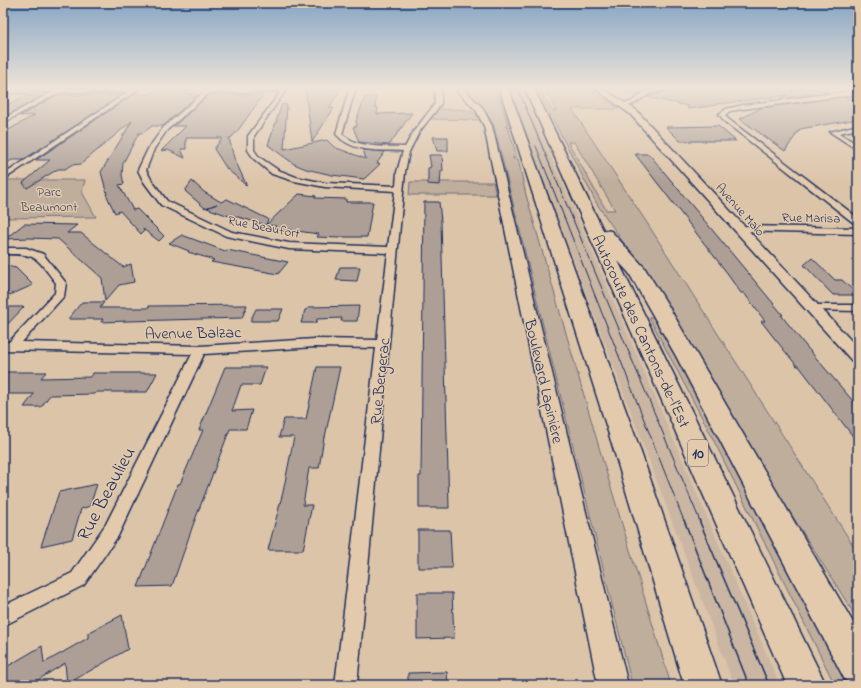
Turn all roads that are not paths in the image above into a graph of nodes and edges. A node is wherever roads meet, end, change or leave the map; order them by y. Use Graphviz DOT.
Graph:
graph roads {
  1 [pos="91,119"];
  2 [pos="175,119"];
  3 [pos="263,119"];
  4 [pos="344,119"];
  5 [pos="425,119"];
  6 [pos="484,119"];
  7 [pos="514,119"];
  8 [pos="543,119"];
  9 [pos="639,119"];
  10 [pos="725,119"];
  11 [pos="858,127"];
  12 [pos="858,148"];
  13 [pos="408,149"];
  14 [pos="3,178"];
  15 [pos="399,189"];
  16 [pos="591,219"];
  17 [pos="858,222"];
  18 [pos="740,229"];
  19 [pos="858,231"];
  20 [pos="393,250"];
  21 [pos="3,251"];
  22 [pos="812,308"];
  23 [pos="858,308"];
  24 [pos="383,344"];
  25 [pos="7,346"];
  26 [pos="200,350"];
  27 [pos="858,358"];
  28 [pos="3,616"];
  29 [pos="858,667"];
  30 [pos="346,685"];
  31 [pos="613,685"];
  32 [pos="703,685"];
  33 [pos="807,685"];
  1 -- 14 [label="street"];
  2 -- 20 [label="street, Rue Beaufort"];
  3 -- 15 [label="street"];
  4 -- 13 [label="street"];
  5 -- 13 [label="street, Rue Bergerac"];
  6 -- 31 [label="main road, Boulevard Lapinière"];
  7 -- 32 [label="highway"];
  8 -- 16 [label="highway, Autoroute des Cantons-de-l'Est / 10"];
  9 -- 18 [label="street, Avenue Malo"];
  10 -- 17 [label="street"];
  11 -- 12 [label="street"];
  13 -- 15 [label="street, Rue Bergerac"];
  15 -- 20 [label="street, Rue Bergerac"];
  16 -- 29 [label="highway"];
  16 -- 33 [label="highway, Autoroute des Cantons-de-l'Est / 10"];
  18 -- 19 [label="street, Rue Marisa"];
  18 -- 22 [label="street, Avenue Malo"];
  20 -- 24 [label="street, Rue Bergerac"];
  21 -- 25 [label="street"];
  22 -- 23 [label="street"];
  22 -- 27 [label="street, Avenue Malo"];
  24 -- 26 [label="street, Avenue Balzac"];
  24 -- 30 [label="street, Rue Bergerac"];
  25 -- 26 [label="street, Avenue Balzac"];
  26 -- 28 [label="street, Rue Beaulieu"];
}
